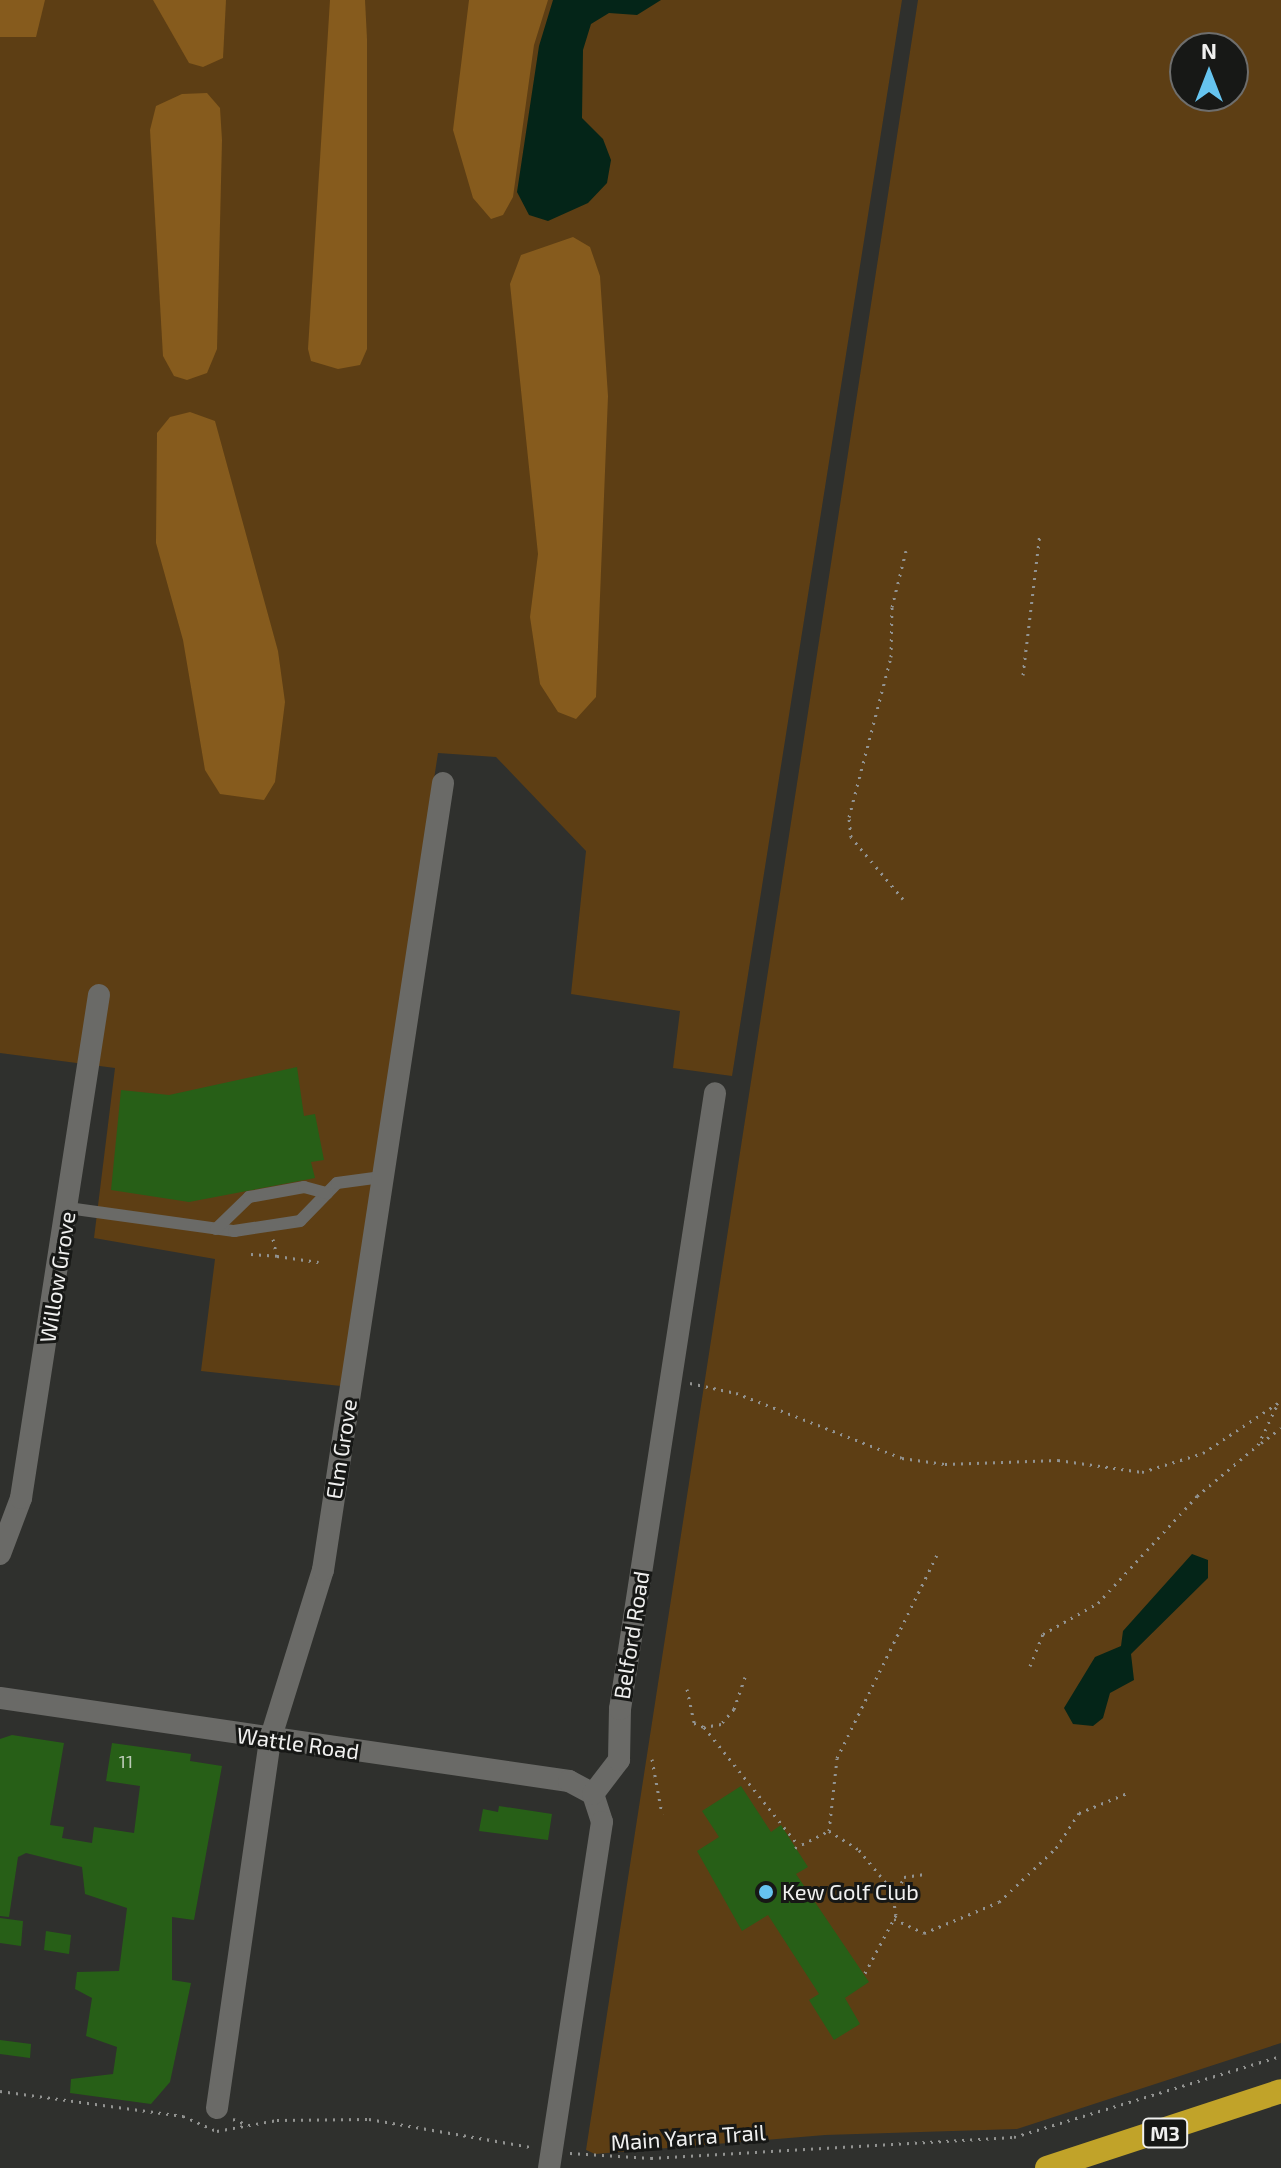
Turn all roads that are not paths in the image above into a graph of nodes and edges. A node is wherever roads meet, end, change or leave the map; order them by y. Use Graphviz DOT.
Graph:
graph roads {
  1 [pos="443,783"];
  2 [pos="99,995"];
  3 [pos="715,1093"];
  4 [pos="382,1177"];
  5 [pos="327,1193"];
  6 [pos="68,1208"];
  7 [pos="216,1229"];
  8 [pos="0,1554"];
  9 [pos="0,1698"];
  10 [pos="270,1740"];
  11 [pos="593,1794"];
  12 [pos="1281,2091"];
  13 [pos="217,2108"];
  14 [pos="550,2161"];
  15 [pos="1047,2168"];
  1 -- 4 [label="street, Elm Grove"];
  2 -- 6 [label="street, Willow Grove"];
  3 -- 11 [label="street, Belford Road"];
  4 -- 5 [label="lane"];
  4 -- 10 [label="street, Elm Grove"];
  5 -- 7 [label="lane"];
  5 -- 7 [label="lane"];
  6 -- 7 [label="lane"];
  6 -- 8 [label="street, Willow Grove"];
  9 -- 10 [label="street, Wattle Road"];
  10 -- 11 [label="street, Wattle Road"];
  10 -- 13 [label="street, Elm Grove"];
  11 -- 14 [label="street"];
  12 -- 15 [label="highway, M3"];
}
